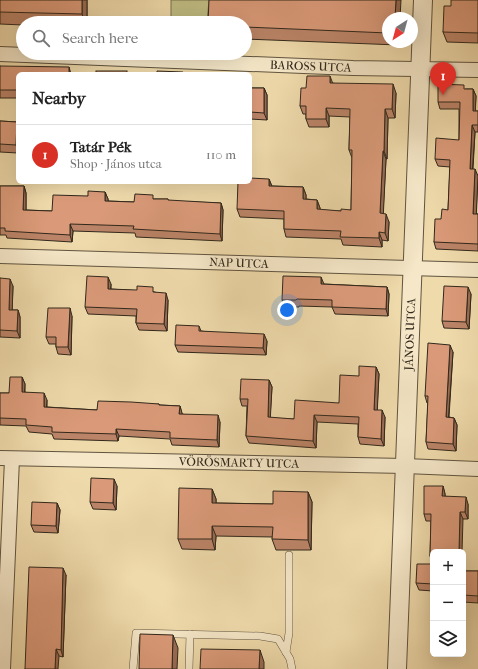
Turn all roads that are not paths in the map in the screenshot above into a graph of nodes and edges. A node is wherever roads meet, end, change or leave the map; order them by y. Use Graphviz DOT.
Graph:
graph roads {
  1 [pos="423,0"];
  2 [pos="0,54"];
  3 [pos="16,55"];
  4 [pos="151,60"];
  5 [pos="420,69"];
  6 [pos="478,70"];
  7 [pos="0,256"];
  8 [pos="412,269"];
  9 [pos="478,270"];
  10 [pos="6,458"];
  11 [pos="404,466"];
  12 [pos="478,470"];
  13 [pos="289,555"];
  14 [pos="190,634"];
  15 [pos="286,652"];
  16 [pos="3,669"];
  17 [pos="134,669"];
  18 [pos="189,669"];
  19 [pos="292,669"];
  20 [pos="397,669"];
  1 -- 5 [label="street, JÁNOS UTCA"];
  2 -- 3 [label="street, BAROSS UTCA"];
  4 -- 5 [label="street, BAROSS UTCA"];
  5 -- 6 [label="street, BAROSS UTCA"];
  5 -- 8 [label="street, JÁNOS UTCA"];
  7 -- 8 [label="street, NAP UTCA"];
  8 -- 9 [label="street, NAP UTCA"];
  8 -- 11 [label="street, JÁNOS UTCA"];
  10 -- 11 [label="street, VÖRÖSMARTY UTCA"];
  10 -- 16 [label="street"];
  11 -- 12 [label="street, VÖRÖSMARTY UTCA"];
  11 -- 20 [label="street, JÁNOS UTCA"];
  13 -- 15 [label="lane"];
  14 -- 15 [label="lane"];
  14 -- 17 [label="lane"];
  14 -- 18 [label="lane"];
  15 -- 19 [label="lane"];
}
